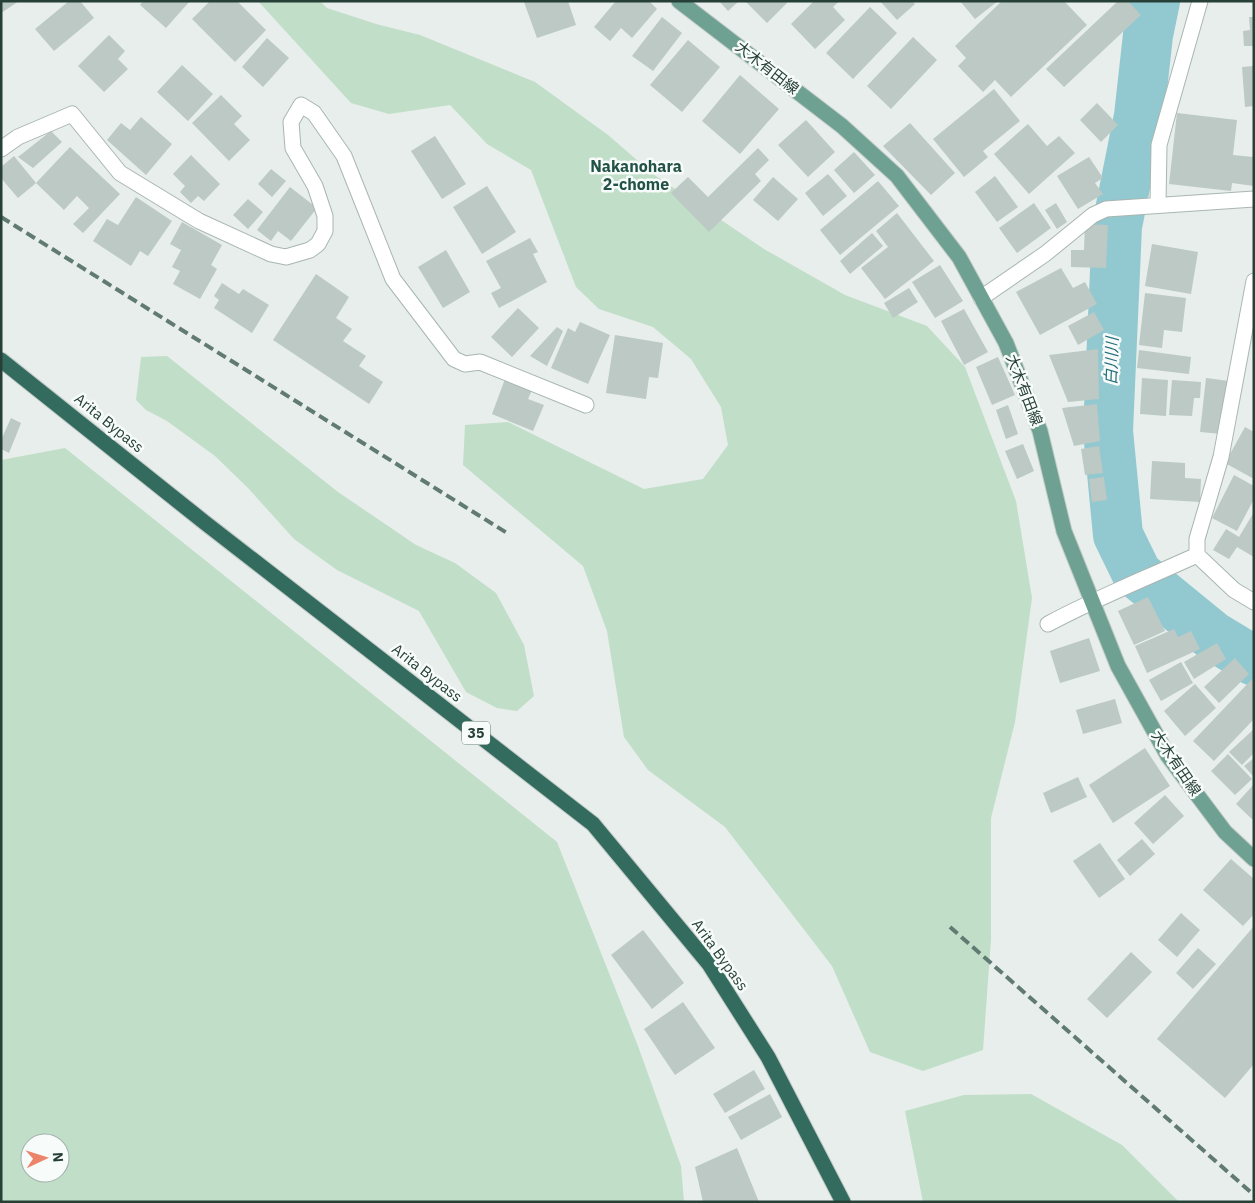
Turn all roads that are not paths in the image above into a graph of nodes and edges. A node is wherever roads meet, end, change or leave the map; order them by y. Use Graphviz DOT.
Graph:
graph roads {
  1 [pos="679,1"];
  2 [pos="1200,1"];
  3 [pos="1,149"];
  4 [pos="1254,199"];
  5 [pos="1158,205"];
  6 [pos="1254,281"];
  7 [pos="981,298"];
  8 [pos="1,360"];
  9 [pos="586,405"];
  10 [pos="1197,555"];
  11 [pos="1090,602"];
  12 [pos="1254,602"];
  13 [pos="1048,624"];
  14 [pos="1254,859"];
  15 [pos="843,1202"];
  1 -- 7 [label="main road, 大木有田線"];
  2 -- 5 [label="street"];
  3 -- 9 [label="street"];
  4 -- 5 [label="street"];
  5 -- 7 [label="street"];
  6 -- 10 [label="street"];
  7 -- 11 [label="main road, 大木有田線"];
  8 -- 15 [label="highway, Arita Bypass / 35"];
  10 -- 11 [label="street"];
  10 -- 12 [label="street"];
  11 -- 13 [label="street"];
  11 -- 14 [label="main road, 大木有田線"];
}
